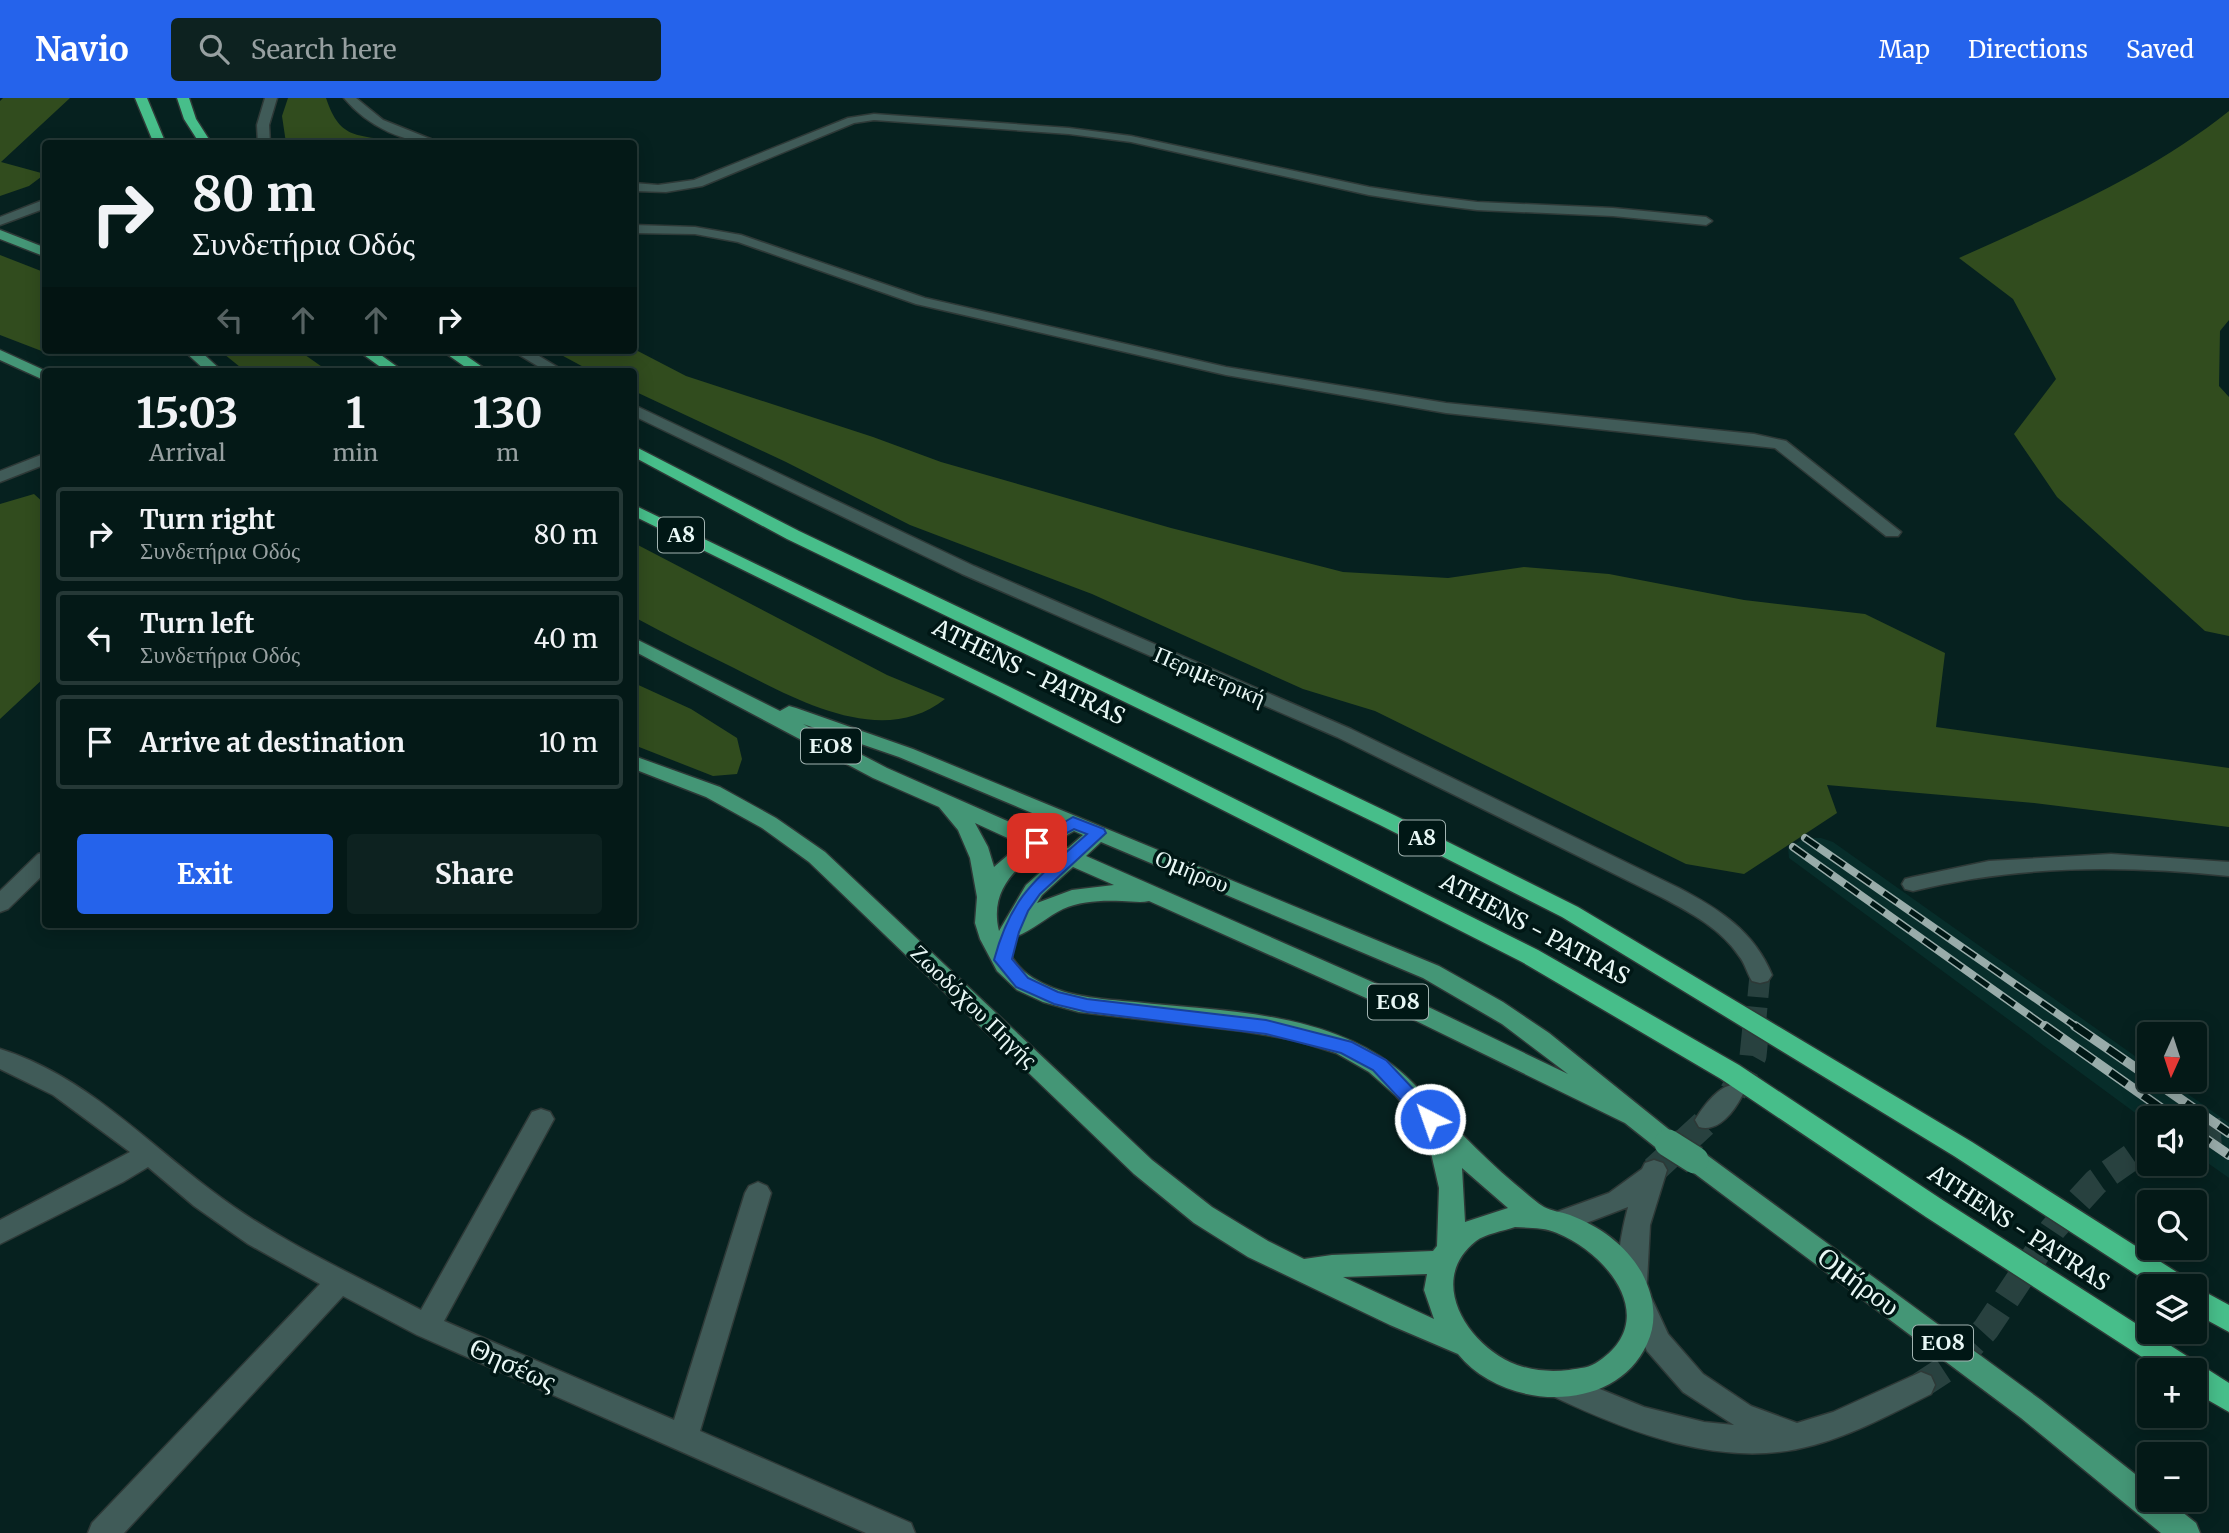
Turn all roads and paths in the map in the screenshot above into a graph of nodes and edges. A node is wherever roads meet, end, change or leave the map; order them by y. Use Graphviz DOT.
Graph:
graph roads {
  1 [pos="141,98"];
  2 [pos="183,98"];
  3 [pos="271,98"];
  4 [pos="357,101"];
  5 [pos="158,140"];
  6 [pos="203,140"];
  7 [pos="264,140"];
  8 [pos="425,140"];
  9 [pos="637,188"];
  10 [pos="42,205"];
  11 [pos="0,221"];
  12 [pos="1706,221"];
  13 [pos="637,229"];
  14 [pos="0,234"];
  15 [pos="42,251"];
  16 [pos="0,354"];
  17 [pos="195,354"];
  18 [pos="370,354"];
  19 [pos="454,354"];
  20 [pos="525,354"];
  21 [pos="211,368"];
  22 [pos="391,368"];
  23 [pos="476,368"];
  24 [pos="551,368"];
  25 [pos="42,375"];
  26 [pos="637,411"];
  27 [pos="637,454"];
  28 [pos="42,460"];
  29 [pos="0,477"];
  30 [pos="637,512"];
  31 [pos="1892,532"];
  32 [pos="637,646"];
  33 [pos="724,689"];
  34 [pos="637,762"];
  35 [pos="939,799"];
  36 [pos="1073,822"];
  37 [pos="1098,833"];
  38 [pos="1037,843"];
  39 [pos="1070,857"];
  40 [pos="42,863"];
  41 [pos="2229,869"];
  42 [pos="1913,884"];
  43 [pos="988,898"];
  44 [pos="1166,898"];
  45 [pos="0,904"];
  46 [pos="1010,932"];
  47 [pos="1003,960"];
  48 [pos="1760,975"];
  49 [pos="0,1058"];
  50 [pos="1731,1094"];
  51 [pos="1627,1114"];
  52 [pos="541,1119"];
  53 [pos="1430,1119"];
  54 [pos="1708,1120"];
  55 [pos="148,1154"];
  56 [pos="758,1193"];
  57 [pos="1549,1219"];
  58 [pos="0,1233"];
  59 [pos="1445,1254"];
  60 [pos="1304,1270"];
  61 [pos="2157,1274"];
  62 [pos="340,1281"];
  63 [pos="1637,1294"];
  64 [pos="2207,1306"];
  65 [pos="2229,1320"];
  66 [pos="427,1326"];
  67 [pos="1462,1343"];
  68 [pos="2166,1358"];
  69 [pos="1558,1385"];
  70 [pos="1921,1385"];
  71 [pos="2207,1385"];
  72 [pos="2229,1399"];
  73 [pos="1798,1436"];
  74 [pos="683,1439"];
  75 [pos="103,1533"];
  76 [pos="900,1533"];
  77 [pos="2185,1533"];
  1 -- 5 [label="highway"];
  2 -- 6 [label="highway"];
  3 -- 7 [label="street"];
  4 -- 8 [label="street"];
  9 -- 12 [label="street"];
  10 -- 11 [label="street"];
  13 -- 31 [label="street"];
  14 -- 15 [label="main road"];
  16 -- 25 [label="main road"];
  17 -- 21 [label="main road"];
  18 -- 22 [label="highway"];
  19 -- 23 [label="highway"];
  20 -- 24 [label="street"];
  26 -- 48 [label="street, Περιμετρική"];
  27 -- 61 [label="highway, ATHENS - PATRAS / Α8"];
  28 -- 29 [label="street"];
  30 -- 68 [label="highway, ATHENS - PATRAS / Α8"];
  32 -- 33 [label="main road, Ομήρου / ΕΟ8"];
  33 -- 35 [label="main road, Ομήρου / ΕΟ8"];
  33 -- 36 [label="main road, Ομήρου / ΕΟ8"];
  34 -- 60 [label="main road, Ζωοδόχου Πηγής"];
  35 -- 38 [label="main road, Ομήρου / ΕΟ8"];
  35 -- 43 [label="main road"];
  36 -- 37 [label="main road, Ομήρου / ΕΟ8"];
  36 -- 38 [label="main road"];
  37 -- 39 [label="main road"];
  37 -- 51 [label="main road, Ομήρου / ΕΟ8"];
  38 -- 39 [label="main road, Ομήρου / ΕΟ8"];
  38 -- 43 [label="main road"];
  39 -- 44 [label="main road, Ομήρου / ΕΟ8"];
  39 -- 46 [label="main road"];
  40 -- 45 [label="street"];
  41 -- 42 [label="street"];
  43 -- 47 [label="main road"];
  44 -- 46 [label="main road"];
  44 -- 51 [label="main road, Ομήρου / ΕΟ8"];
  46 -- 47 [label="main road"];
  47 -- 53 [label="main road"];
  49 -- 55 [label="street, Θησέως"];
  50 -- 54 [label="street"];
  51 -- 77 [label="main road, Ομήρου / ΕΟ8, bridge"];
  52 -- 66 [label="street"];
  53 -- 57 [label="main road"];
  53 -- 59 [label="main road"];
  55 -- 58 [label="street"];
  55 -- 62 [label="street, Θησέως"];
  56 -- 74 [label="street"];
  57 -- 59 [label="main road"];
  57 -- 63 [label="main road"];
  57 -- 63 [label="street"];
  59 -- 60 [label="main road"];
  59 -- 67 [label="main road"];
  60 -- 67 [label="main road, Ζωοδόχου Πηγής"];
  62 -- 66 [label="street, Θησέως"];
  62 -- 75 [label="street"];
  63 -- 69 [label="main road"];
  63 -- 73 [label="street"];
  64 -- 65 [label="highway"];
  66 -- 74 [label="street, Θησέως"];
  67 -- 69 [label="main road"];
  69 -- 73 [label="street"];
  70 -- 73 [label="street"];
  71 -- 72 [label="highway"];
  74 -- 76 [label="street, Θησέως"];
}
